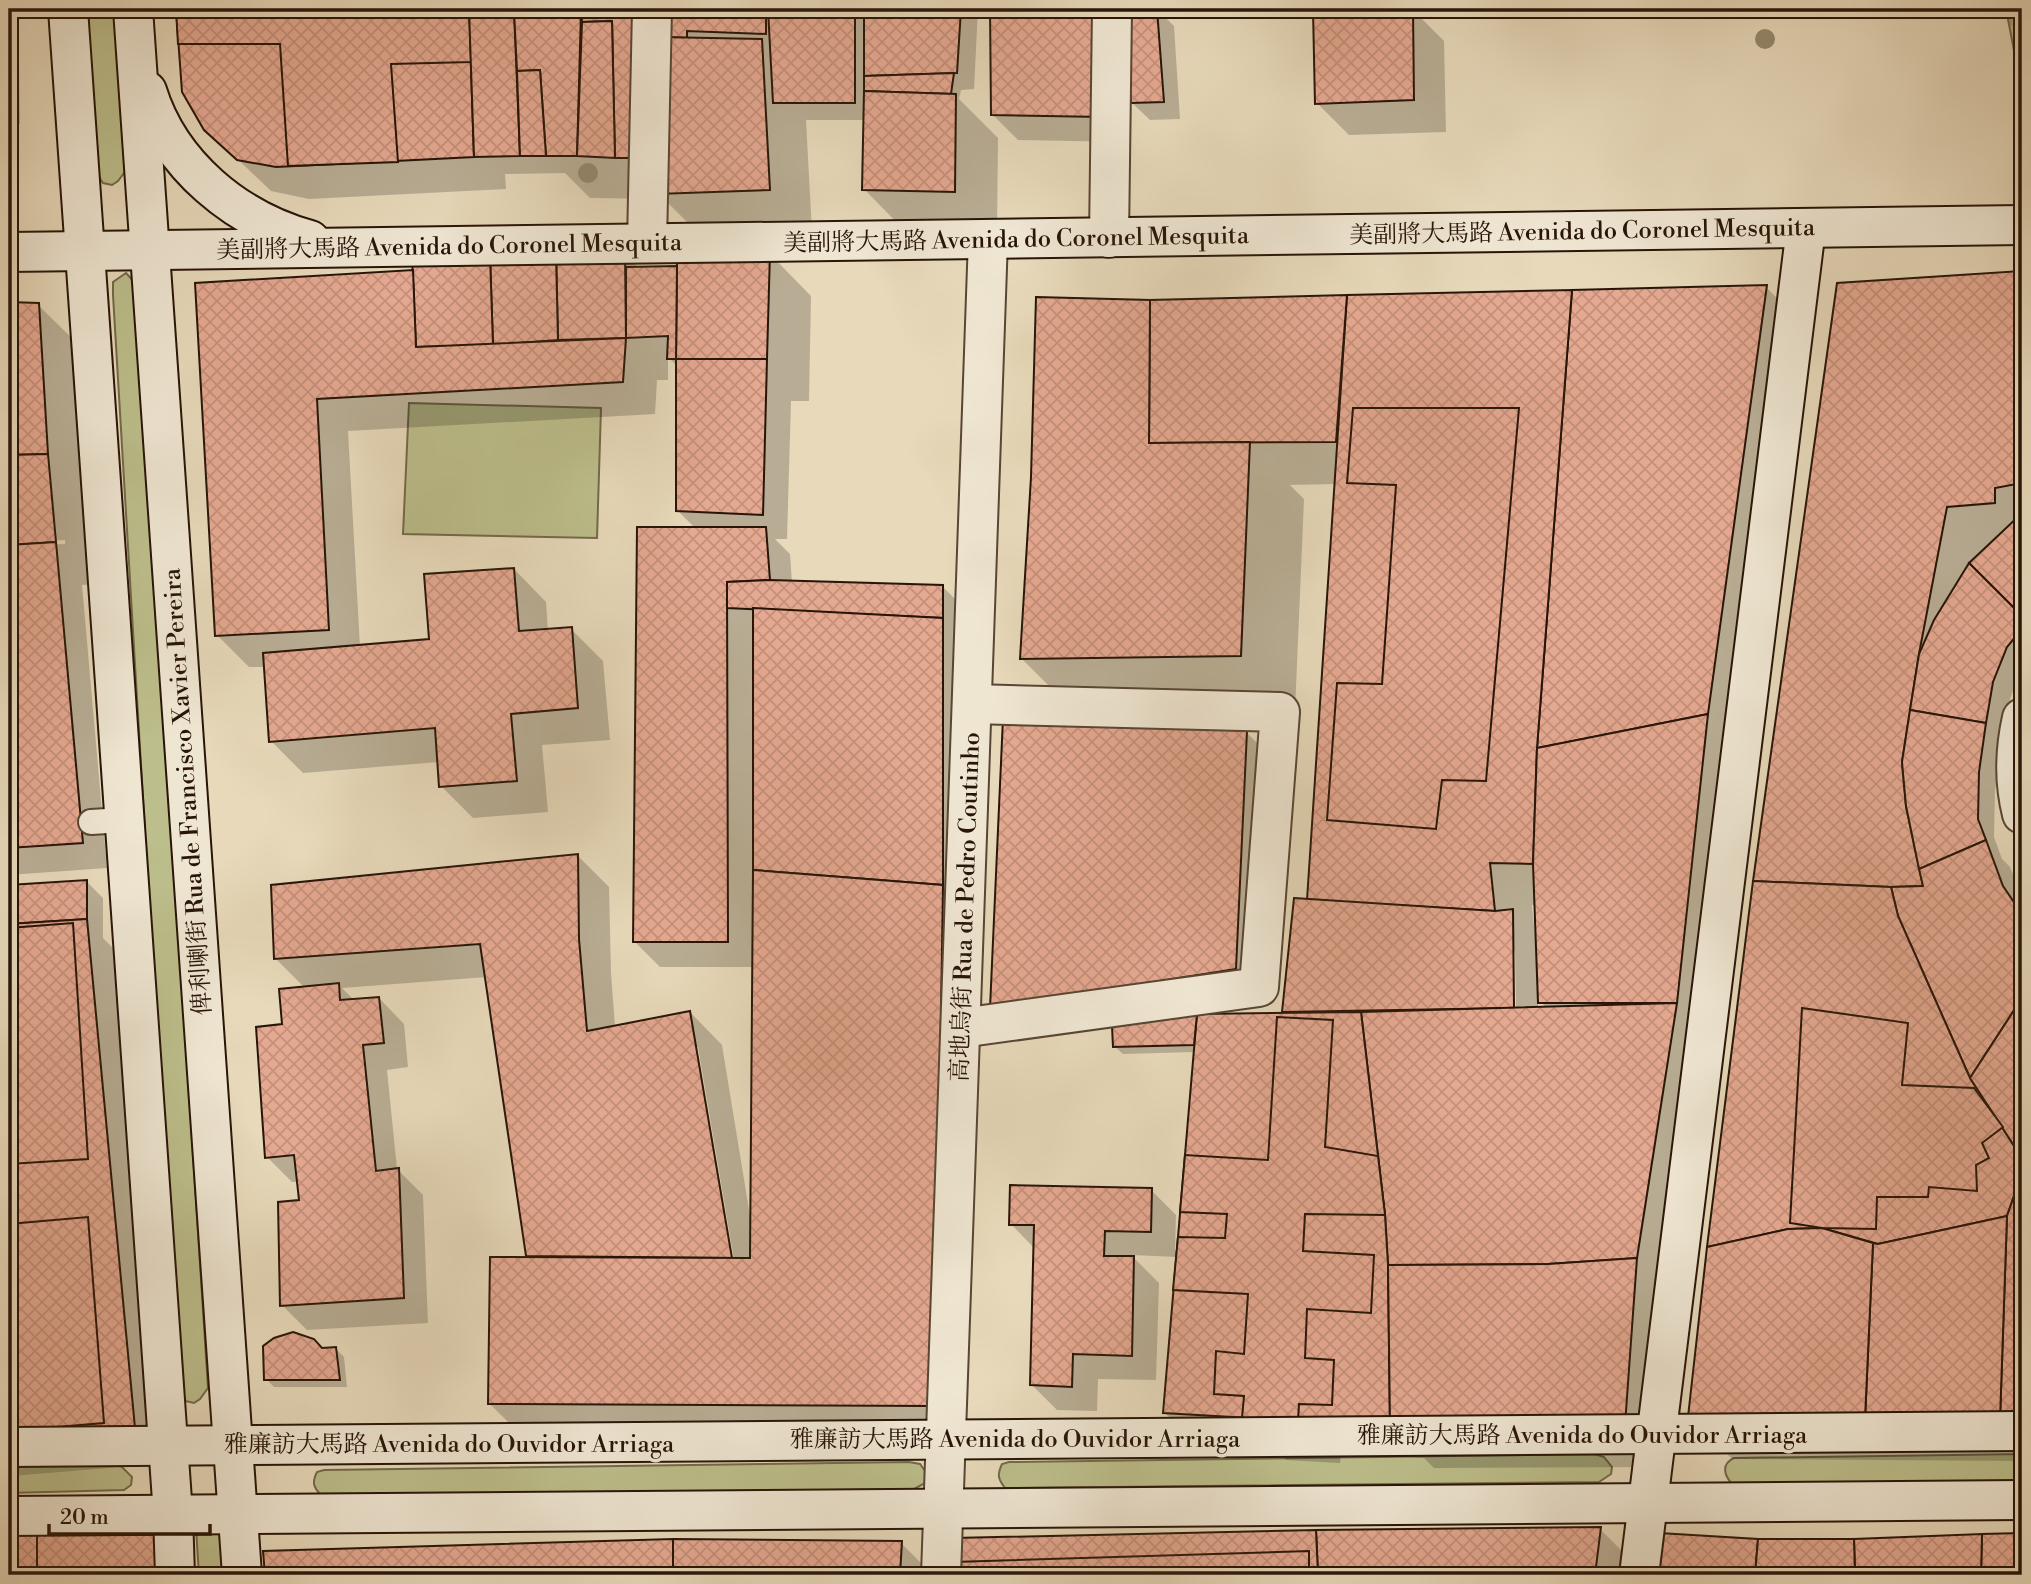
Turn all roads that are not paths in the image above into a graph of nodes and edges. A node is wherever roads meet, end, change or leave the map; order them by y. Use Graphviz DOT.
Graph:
graph roads {
  1 [pos="68,9"];
  2 [pos="652,9"];
  3 [pos="1112,9"];
  4 [pos="134,25"];
  5 [pos="2022,225"];
  6 [pos="1806,228"];
  7 [pos="1109,238"];
  8 [pos="988,239"];
  9 [pos="648,243"];
  10 [pos="363,248"];
  11 [pos="149,250"];
  12 [pos="85,251"];
  13 [pos="9,252"];
  14 [pos="972,704"];
  15 [pos="2022,718"];
  16 [pos="2022,814"];
  17 [pos="961,1028"];
  18 [pos="2022,1431"];
  19 [pos="1657,1434"];
  20 [pos="946,1439"];
  21 [pos="167,1445"];
  22 [pos="232,1446"];
  23 [pos="9,1447"];
  24 [pos="2022,1500"];
  25 [pos="1648,1503"];
  26 [pos="944,1508"];
  27 [pos="237,1514"];
  28 [pos="173,1515"];
  29 [pos="9,1516"];
  30 [pos="175,1575"];
  31 [pos="242,1575"];
  32 [pos="941,1575"];
  33 [pos="1639,1575"];
  1 -- 12 [label="street"];
  2 -- 9 [label="street"];
  3 -- 7 [label="street"];
  4 -- 10 [label="street"];
  4 -- 11 [label="street, 俾利喇街 Rua de Francisco Xavier Pereira"];
  5 -- 6 [label="street, 美副將大馬路 Avenida do Coronel Mesquita"];
  6 -- 7 [label="street, 美副將大馬路 Avenida do Coronel Mesquita"];
  6 -- 19 [label="street"];
  7 -- 8 [label="street, 美副將大馬路 Avenida do Coronel Mesquita"];
  8 -- 9 [label="street, 美副將大馬路 Avenida do Coronel Mesquita"];
  8 -- 14 [label="street, 高地烏街 Rua de Pedro Coutinho"];
  9 -- 10 [label="street, 美副將大馬路 Avenida do Coronel Mesquita"];
  10 -- 11 [label="street, 美副將大馬路 Avenida do Coronel Mesquita"];
  11 -- 12 [label="street, 美副將大馬路 Avenida do Coronel Mesquita"];
  11 -- 22 [label="street, 俾利喇街 Rua de Francisco Xavier Pereira"];
  12 -- 13 [label="street, 美副將大馬路 Avenida do Coronel Mesquita"];
  12 -- 21 [label="street"];
  14 -- 17 [label="street, 高地烏街 Rua de Pedro Coutinho"];
  14 -- 17 [label="street"];
  15 -- 16 [label="street"];
  17 -- 20 [label="street, 高地烏街 Rua de Pedro Coutinho"];
  18 -- 19 [label="street, 雅廉訪大馬路 Avenida do Ouvidor Arriaga"];
  19 -- 20 [label="street, 雅廉訪大馬路 Avenida do Ouvidor Arriaga"];
  19 -- 25 [label="street"];
  20 -- 22 [label="street, 雅廉訪大馬路 Avenida do Ouvidor Arriaga"];
  20 -- 26 [label="street, 高地烏街 Rua de Pedro Coutinho"];
  21 -- 22 [label="street, 雅廉訪大馬路 Avenida do Ouvidor Arriaga"];
  21 -- 23 [label="street, 雅廉訪大馬路 Avenida do Ouvidor Arriaga"];
  21 -- 28 [label="street"];
  22 -- 27 [label="street, 俾利喇街 Rua de Francisco Xavier Pereira"];
  24 -- 25 [label="street"];
  25 -- 26 [label="street"];
  25 -- 33 [label="street"];
  26 -- 27 [label="street"];
  26 -- 32 [label="street, 高地烏街 Rua de Pedro Coutinho"];
  27 -- 28 [label="street"];
  27 -- 31 [label="street, 俾利喇街 Rua de Francisco Xavier Pereira"];
  28 -- 29 [label="street"];
  28 -- 30 [label="street"];
}
